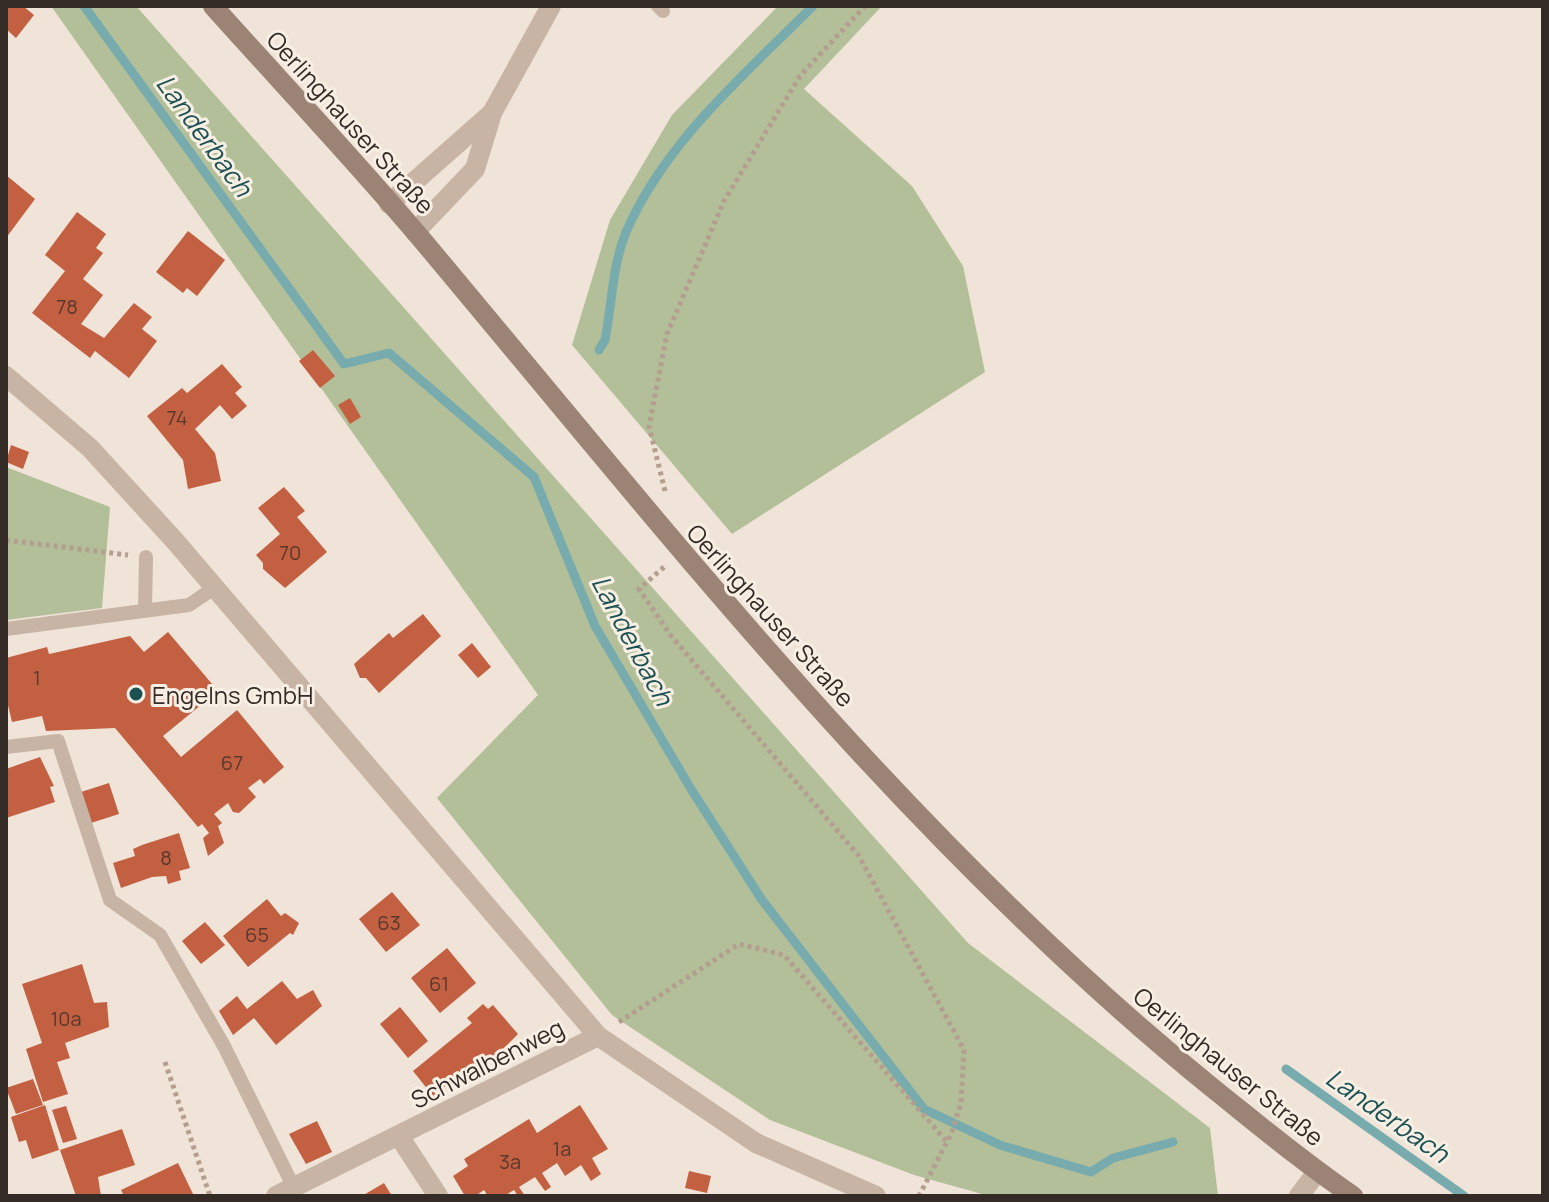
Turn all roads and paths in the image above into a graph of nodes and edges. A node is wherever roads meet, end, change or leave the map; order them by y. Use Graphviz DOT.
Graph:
graph roads {
  1 [pos="213,6"];
  2 [pos="551,6"];
  3 [pos="865,6"];
  4 [pos="492,113"];
  5 [pos="389,204"];
  6 [pos="415,232"];
  7 [pos="6,376"];
  8 [pos="665,493"];
  9 [pos="6,540"];
  10 [pos="105,553"];
  11 [pos="679,553"];
  12 [pos="146,557"];
  13 [pos="214,588"];
  14 [pos="145,610"];
  15 [pos="6,629"];
  16 [pos="6,747"];
  17 [pos="598,1036"];
  18 [pos="165,1062"];
  19 [pos="399,1136"];
  20 [pos="948,1143"];
  21 [pos="1317,1172"];
  22 [pos="289,1193"];
  23 [pos="210,1196"];
  24 [pos="438,1196"];
  25 [pos="876,1196"];
  26 [pos="919,1196"];
  27 [pos="1299,1196"];
  28 [pos="1353,1196"];
  1 -- 5 [label="main road, Oerlinghauser Straße"];
  2 -- 4 [label="street"];
  3 -- 8 [label="path"];
  4 -- 5 [label="street"];
  4 -- 6 [label="street"];
  5 -- 6 [label="main road, Oerlinghauser Straße"];
  6 -- 11 [label="main road, Oerlinghauser Straße"];
  7 -- 13 [label="street"];
  9 -- 10 [label="path"];
  11 -- 20 [label="path"];
  11 -- 21 [label="main road, Oerlinghauser Straße"];
  12 -- 14 [label="lane"];
  13 -- 14 [label="lane"];
  13 -- 17 [label="street"];
  14 -- 15 [label="lane"];
  16 -- 22 [label="lane"];
  17 -- 19 [label="street, Schwalbenweg"];
  17 -- 20 [label="path"];
  17 -- 25 [label="street"];
  18 -- 23 [label="path"];
  19 -- 22 [label="street, Schwalbenweg"];
  19 -- 24 [label="street, Schwalbenweg"];
  20 -- 26 [label="path"];
  21 -- 27 [label="street"];
  21 -- 28 [label="main road, Oerlinghauser Straße"];
}
